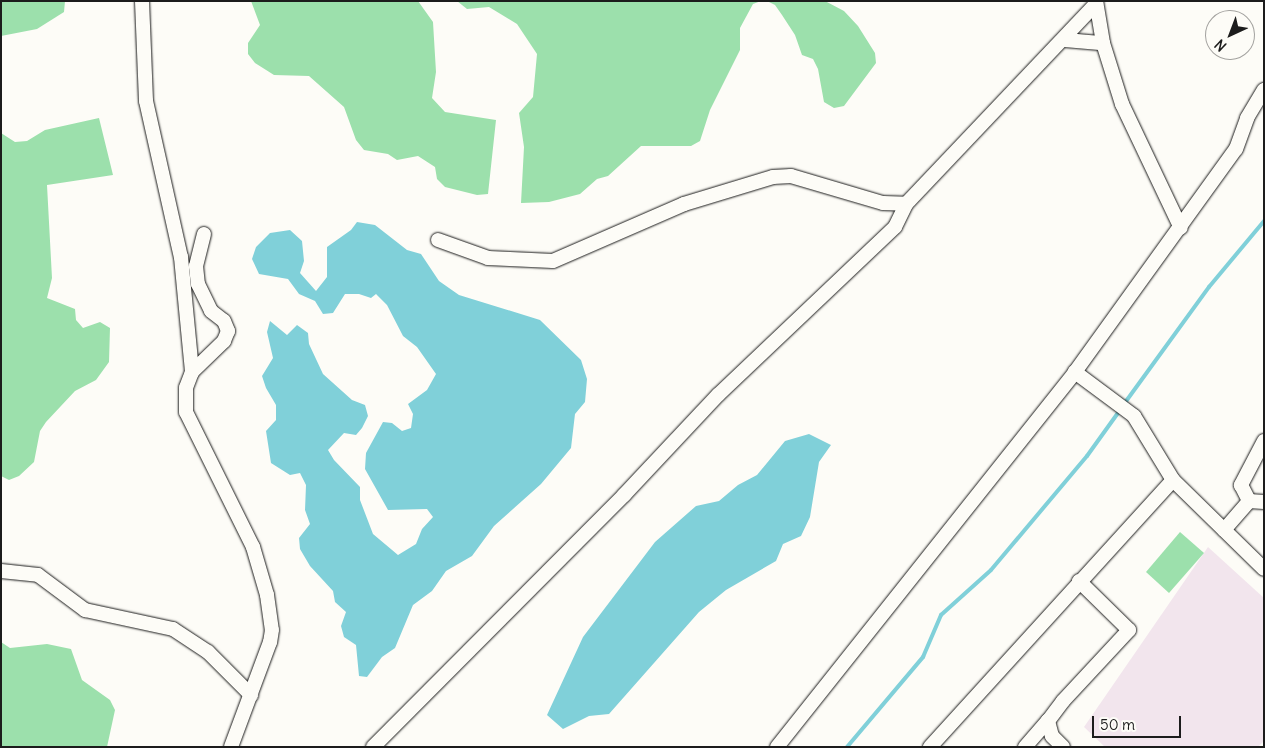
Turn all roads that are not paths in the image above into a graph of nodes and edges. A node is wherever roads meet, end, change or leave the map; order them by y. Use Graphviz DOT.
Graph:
graph roads {
  1 [pos="142,1"];
  2 [pos="1096,3"];
  3 [pos="1065,40"];
  4 [pos="1103,43"];
  5 [pos="1264,90"];
  6 [pos="906,204"];
  7 [pos="1180,228"];
  8 [pos="204,234"];
  9 [pos="438,240"];
  10 [pos="192,372"];
  11 [pos="1075,372"];
  12 [pos="1264,441"];
  13 [pos="1173,480"];
  14 [pos="1249,501"];
  15 [pos="1264,502"];
  16 [pos="1224,530"];
  17 [pos="1264,569"];
  18 [pos="1,571"];
  19 [pos="1079,581"];
  20 [pos="251,695"];
  21 [pos="1048,721"];
  22 [pos="1051,741"];
  23 [pos="232,747"];
  24 [pos="373,747"];
  25 [pos="777,747"];
  26 [pos="930,747"];
  27 [pos="1025,747"];
  28 [pos="1063,747"];
  1 -- 10 [label="street"];
  2 -- 3 [label="street"];
  2 -- 4 [label="street"];
  3 -- 4 [label="street"];
  3 -- 6 [label="street"];
  4 -- 7 [label="street"];
  5 -- 7 [label="street"];
  6 -- 9 [label="street"];
  6 -- 24 [label="street"];
  7 -- 11 [label="street"];
  8 -- 10 [label="street"];
  10 -- 20 [label="street"];
  11 -- 13 [label="street"];
  11 -- 25 [label="street"];
  12 -- 14 [label="street"];
  13 -- 16 [label="street"];
  13 -- 19 [label="street"];
  14 -- 15 [label="street"];
  14 -- 16 [label="street"];
  16 -- 17 [label="street"];
  18 -- 20 [label="street"];
  19 -- 21 [label="street"];
  19 -- 26 [label="street"];
  20 -- 23 [label="street"];
  21 -- 22 [label="street"];
  21 -- 27 [label="street"];
  22 -- 28 [label="street"];
}
